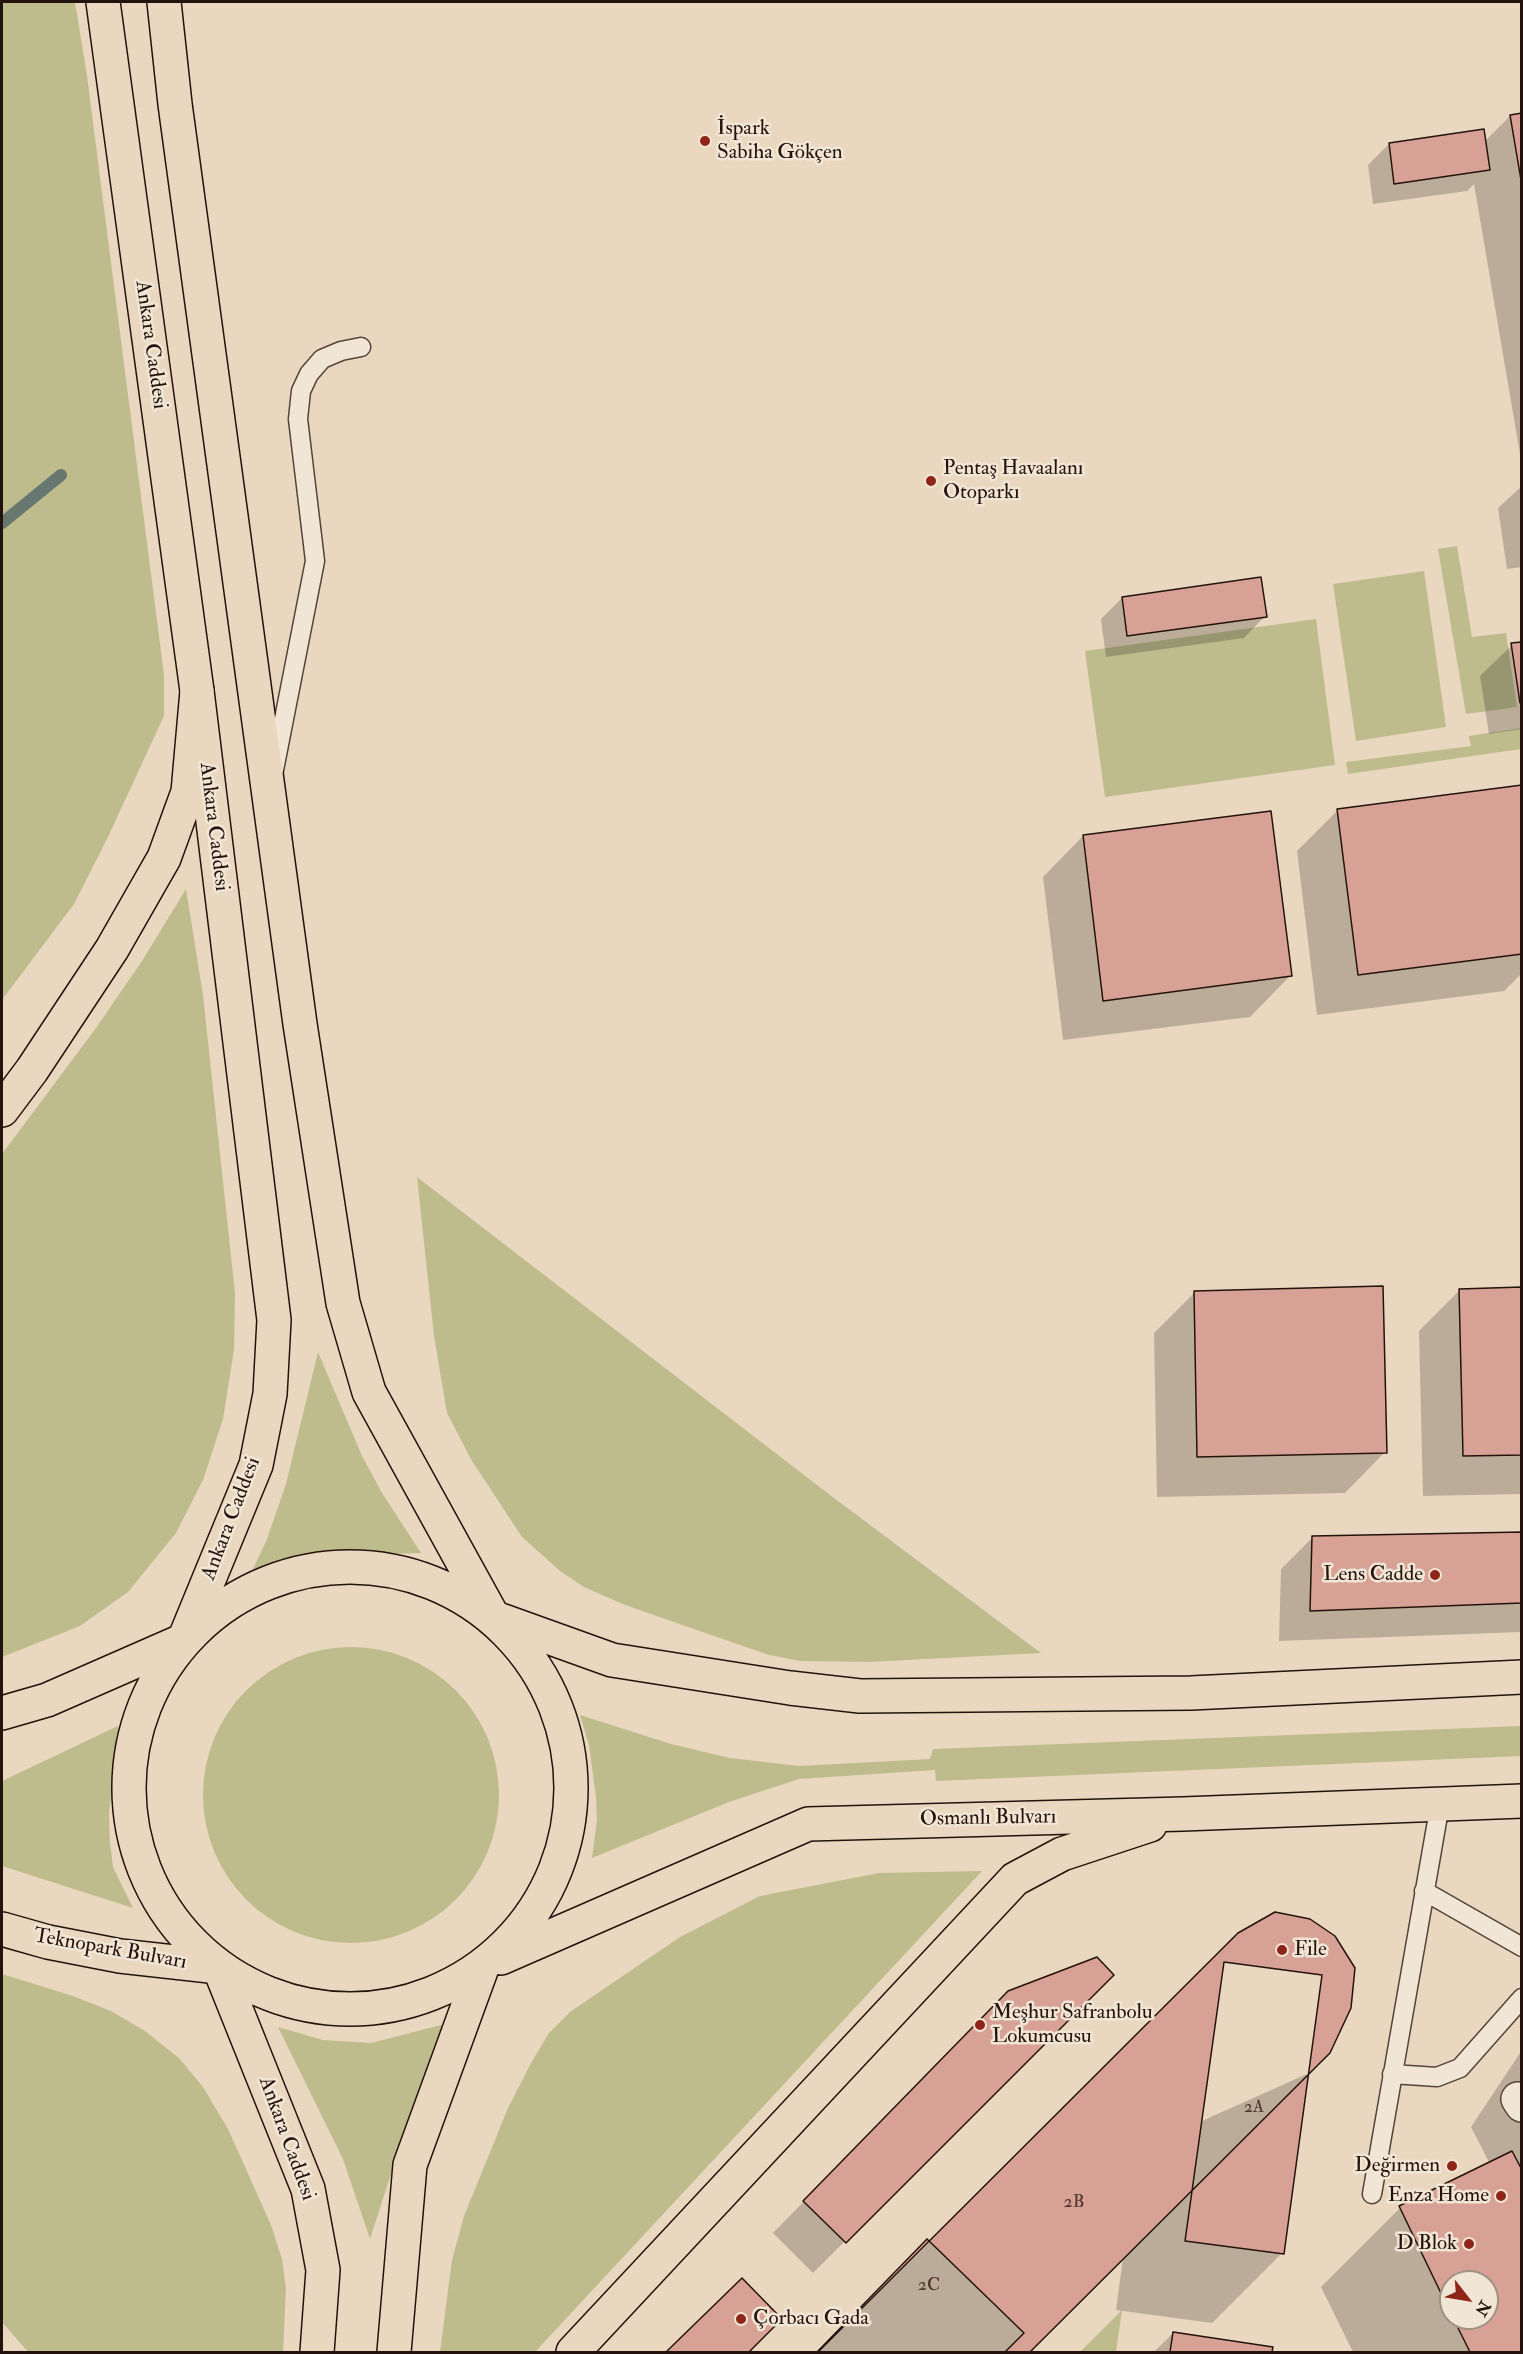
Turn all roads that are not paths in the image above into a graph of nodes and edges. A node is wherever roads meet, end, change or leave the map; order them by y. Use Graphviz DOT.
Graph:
graph roads {
  1 [pos="103,2"];
  2 [pos="164,2"];
  3 [pos="361,347"];
  4 [pos="197,691"];
  5 [pos="269,795"];
  6 [pos="2,1110"];
  7 [pos="493,1617"];
  8 [pos="184,1640"];
  9 [pos="1521,1677"];
  10 [pos="2,1713"];
  11 [pos="1521,1801"];
  12 [pos="1440,1804"];
  13 [pos="1183,1814"];
  14 [pos="1424,1891"];
  15 [pos="2,1929"];
  16 [pos="1521,1947"];
  17 [pos="483,1965"];
  18 [pos="219,1967"];
  19 [pos="1521,1998"];
  20 [pos="1392,2074"];
  21 [pos="1372,2194"];
  22 [pos="317,2352"];
  23 [pos="394,2352"];
  24 [pos="573,2352"];
  1 -- 4 [label="main road, Ankara Caddesi"];
  2 -- 5 [label="main road"];
  3 -- 5 [label="lane"];
  4 -- 6 [label="main road"];
  4 -- 8 [label="main road, Ankara Caddesi"];
  5 -- 7 [label="main road"];
  7 -- 8 [label="main road"];
  7 -- 9 [label="main road"];
  7 -- 17 [label="main road"];
  8 -- 10 [label="main road"];
  8 -- 18 [label="main road"];
  11 -- 12 [label="main road, Osmanlı Bulvarı"];
  12 -- 13 [label="main road, Osmanlı Bulvarı"];
  12 -- 14 [label="lane"];
  13 -- 17 [label="main road, Osmanlı Bulvarı"];
  13 -- 24 [label="main road"];
  14 -- 16 [label="lane"];
  14 -- 20 [label="lane"];
  15 -- 18 [label="main road, Teknopark Bulvarı"];
  17 -- 18 [label="main road"];
  17 -- 23 [label="main road"];
  18 -- 22 [label="main road, Ankara Caddesi"];
  19 -- 20 [label="lane"];
  20 -- 21 [label="lane"];
}
